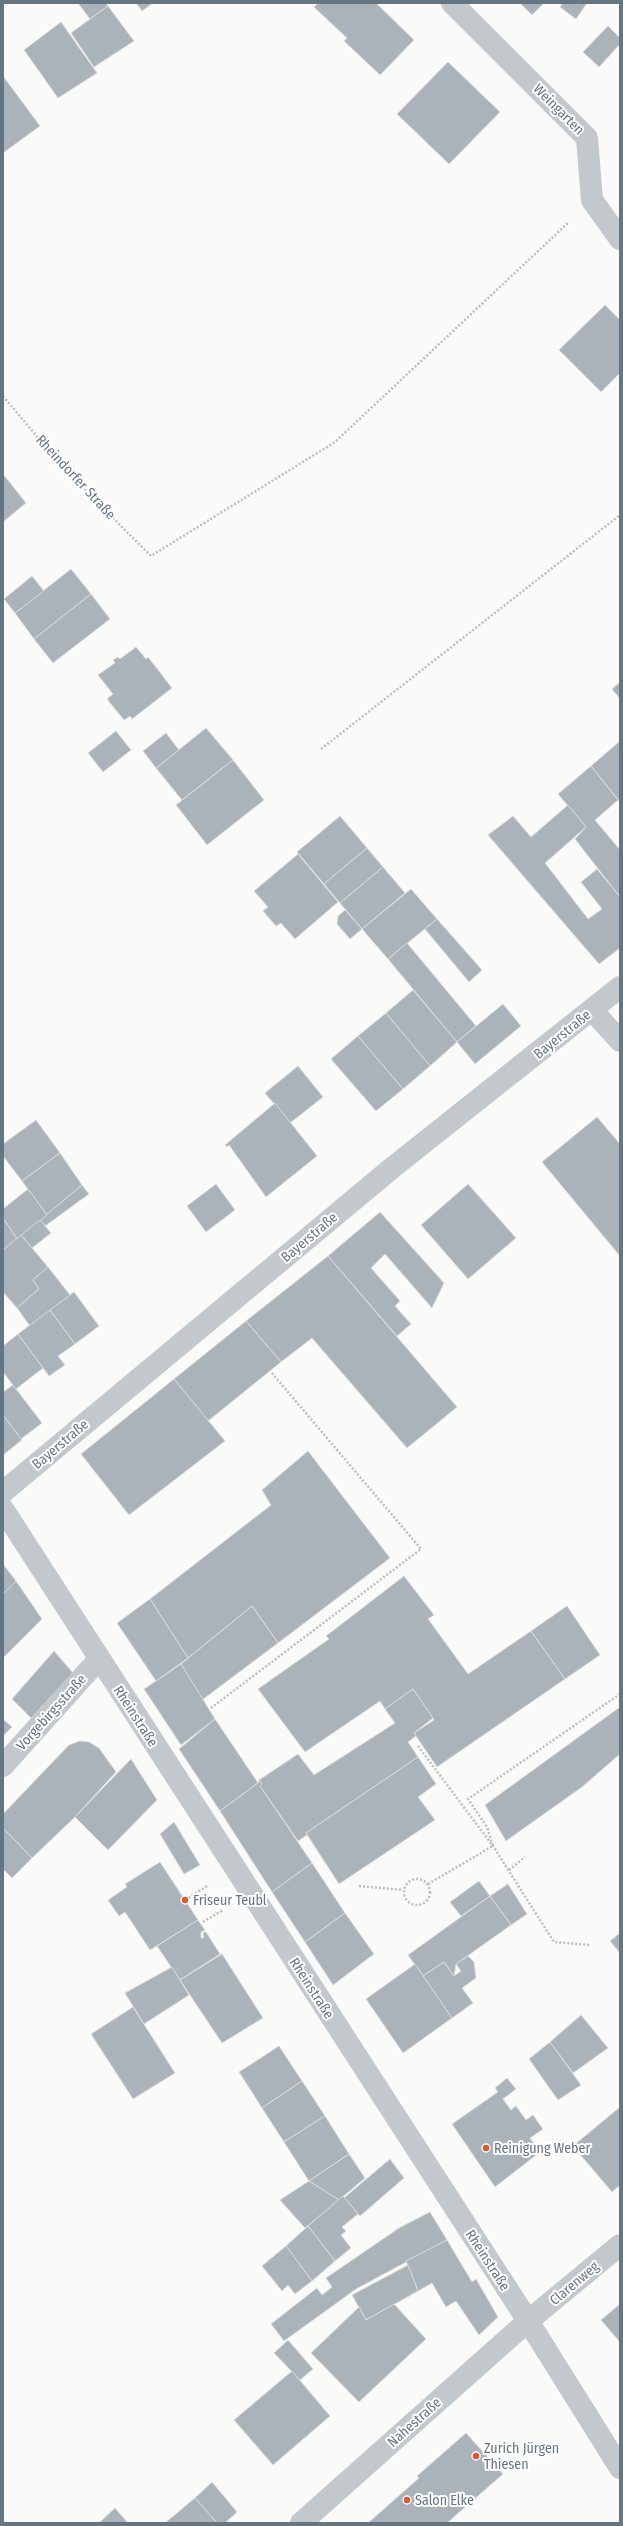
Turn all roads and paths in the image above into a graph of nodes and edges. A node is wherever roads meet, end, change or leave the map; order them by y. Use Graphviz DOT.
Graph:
graph roads {
  1 [pos="452,3"];
  2 [pos="592,200"];
  3 [pos="620,238"];
  4 [pos="3,396"];
  5 [pos="620,515"];
  6 [pos="321,749"];
  7 [pos="620,987"];
  8 [pos="592,1010"];
  9 [pos="620,1041"];
  10 [pos="271,1372"];
  11 [pos="3,1492"];
  12 [pos="3,1509"];
  13 [pos="99,1659"];
  14 [pos="620,1694"];
  15 [pos="211,1708"];
  16 [pos="418,1746"];
  17 [pos="3,1766"];
  18 [pos="493,1846"];
  19 [pos="525,1857"];
  20 [pos="509,1870"];
  21 [pos="214,1881"];
  22 [pos="428,1884"];
  23 [pos="359,1886"];
  24 [pos="403,1890"];
  25 [pos="185,1900"];
  26 [pos="229,1906"];
  27 [pos="203,1922"];
  28 [pos="590,1945"];
  29 [pos="620,2245"];
  30 [pos="528,2321"];
  31 [pos="620,2468"];
  32 [pos="301,2523"];
  1 -- 2 [label="street, Weingarten"];
  2 -- 3 [label="street"];
  2 -- 4 [label="path, Rheindorfer Straße"];
  5 -- 6 [label="path"];
  7 -- 8 [label="street, Bayerstraße"];
  8 -- 9 [label="street"];
  8 -- 11 [label="street, Bayerstraße"];
  10 -- 15 [label="path"];
  12 -- 13 [label="street, Rheinstraße"];
  13 -- 17 [label="street, Vorgebirgsstraße"];
  13 -- 30 [label="street, Rheinstraße"];
  14 -- 18 [label="path"];
  16 -- 18 [label="path"];
  18 -- 20 [label="path"];
  18 -- 22 [label="path"];
  19 -- 20 [label="path"];
  20 -- 28 [label="path"];
  21 -- 25 [label="path"];
  22 -- 24 [label="path"];
  22 -- 24 [label="path"];
  23 -- 24 [label="path"];
  26 -- 27 [label="path"];
  29 -- 30 [label="street, Clarenweg"];
  30 -- 31 [label="street, Rheinstraße"];
  30 -- 32 [label="street, Nahestraße"];
}
